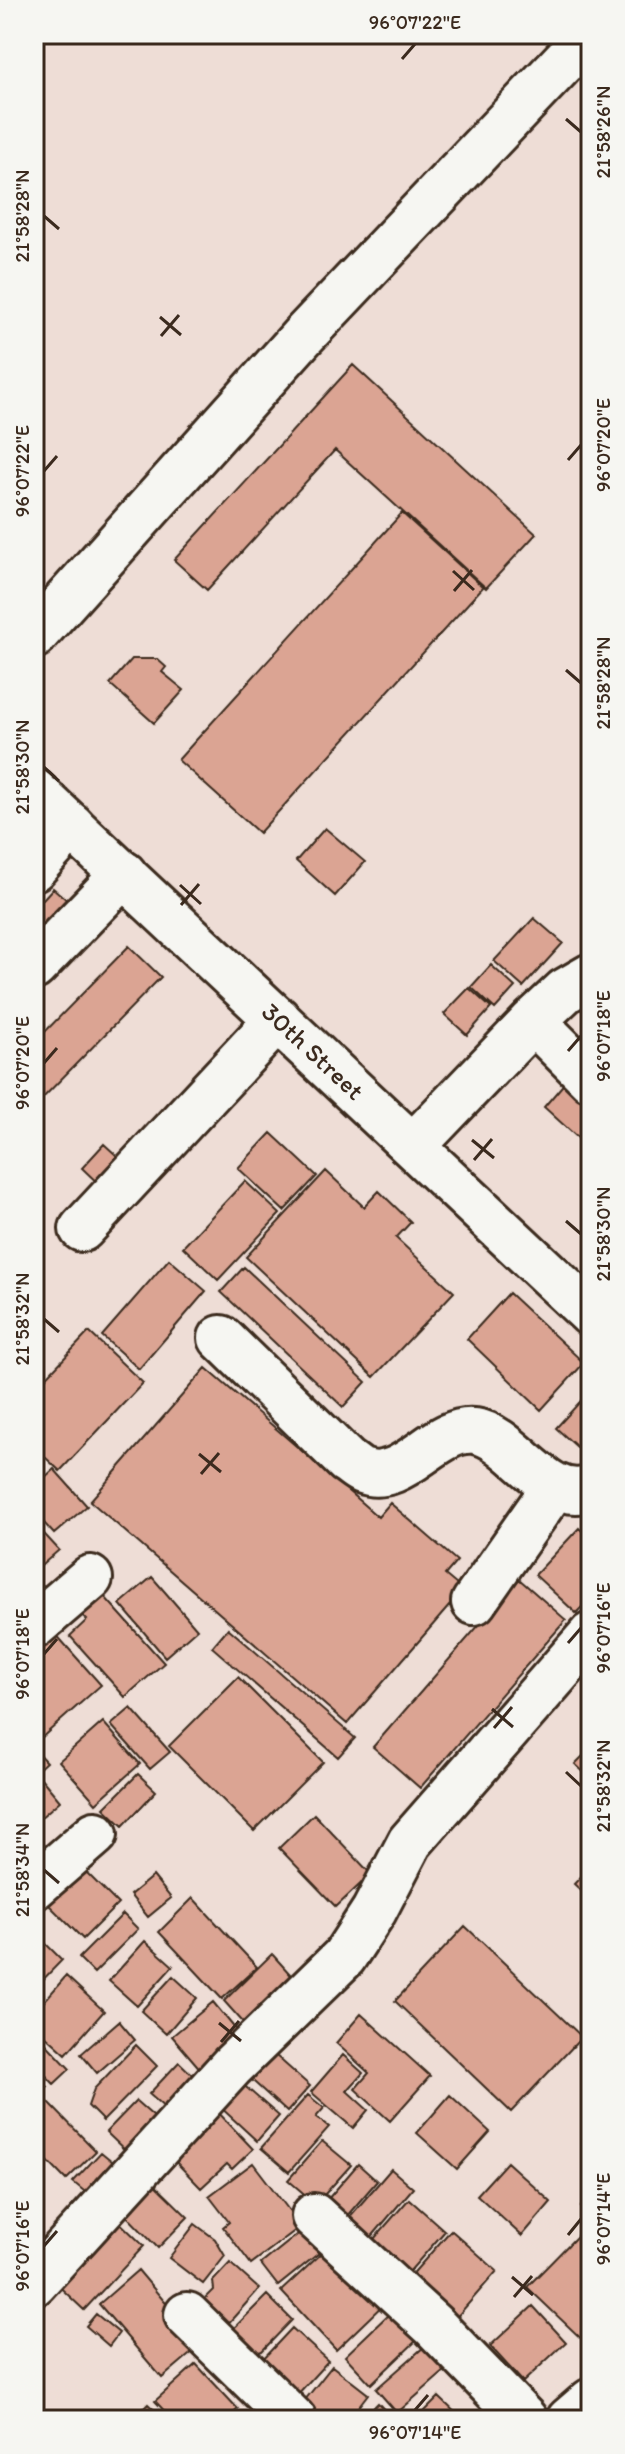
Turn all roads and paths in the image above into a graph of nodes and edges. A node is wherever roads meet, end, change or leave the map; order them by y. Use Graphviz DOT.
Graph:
graph roads {
  1 [pos="590,34"];
  2 [pos="34,636"];
  3 [pos="34,791"];
  4 [pos="72,826"];
  5 [pos="34,868"];
  6 [pos="124,874"];
  7 [pos="34,967"];
  8 [pos="591,976"];
  9 [pos="278,1019"];
  10 [pos="533,1021"];
  11 [pos="591,1079"];
  12 [pos="414,1145"];
  13 [pos="82,1229"];
  14 [pos="591,1314"];
  15 [pos="221,1338"];
  16 [pos="573,1487"];
  17 [pos="90,1578"];
  18 [pos="474,1602"];
  19 [pos="34,1626"];
  20 [pos="591,1635"];
  21 [pos="95,1834"];
  22 [pos="34,1887"];
  23 [pos="314,2216"];
  24 [pos="34,2283"];
  25 [pos="187,2315"];
  26 [pos="591,2401"];
  27 [pos="294,2420"];
  28 [pos="525,2420"];
  29 [pos="569,2420"];
  1 -- 2 [label="street"];
  3 -- 4 [label="street, 30th Street"];
  4 -- 5 [label="street"];
  4 -- 6 [label="street, 30th Street"];
  6 -- 7 [label="street"];
  6 -- 9 [label="street, 30th Street"];
  8 -- 10 [label="street"];
  9 -- 12 [label="street, 30th Street"];
  9 -- 13 [label="street"];
  10 -- 11 [label="street"];
  10 -- 12 [label="street"];
  12 -- 14 [label="street, 30th Street"];
  15 -- 16 [label="street"];
  16 -- 18 [label="street"];
  17 -- 19 [label="street"];
  20 -- 24 [label="street"];
  21 -- 22 [label="street"];
  23 -- 28 [label="street"];
  25 -- 27 [label="street"];
  26 -- 29 [label="street"];
}
